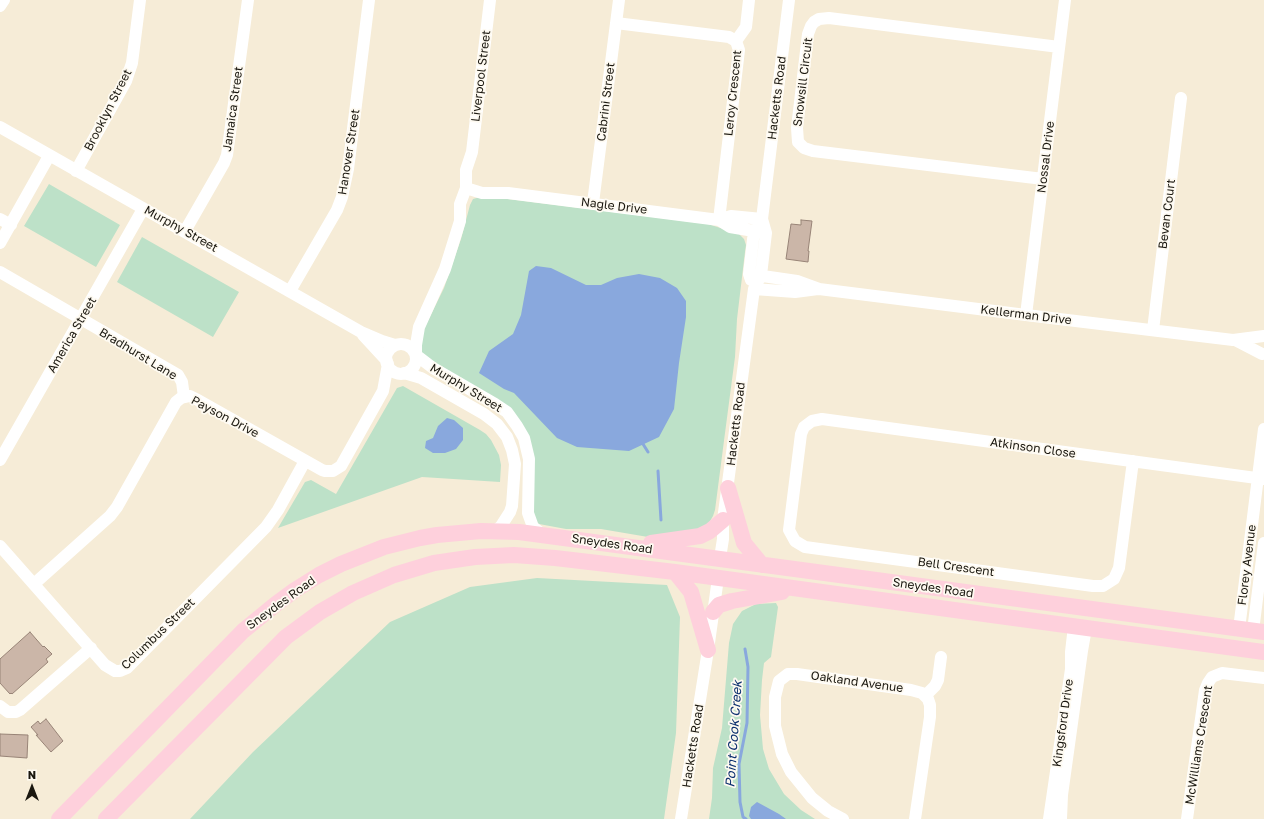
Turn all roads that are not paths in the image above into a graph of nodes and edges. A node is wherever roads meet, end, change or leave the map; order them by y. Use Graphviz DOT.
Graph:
graph roads {
  1 [pos="4,0"];
  2 [pos="140,0"];
  3 [pos="248,0"];
  4 [pos="369,0"];
  5 [pos="490,0"];
  6 [pos="619,0"];
  7 [pos="749,0"];
  8 [pos="790,0"];
  9 [pos="1065,0"];
  10 [pos="0,6"];
  11 [pos="616,23"];
  12 [pos="736,41"];
  13 [pos="1059,47"];
  14 [pos="1181,98"];
  15 [pos="0,127"];
  16 [pos="49,156"];
  17 [pos="76,171"];
  18 [pos="1043,179"];
  19 [pos="470,188"];
  20 [pos="593,203"];
  21 [pos="143,209"];
  22 [pos="0,219"];
  23 [pos="719,220"];
  24 [pos="762,220"];
  25 [pos="11,225"];
  26 [pos="185,231"];
  27 [pos="760,232"];
  28 [pos="0,244"];
  29 [pos="0,272"];
  30 [pos="755,274"];
  31 [pos="754,289"];
  32 [pos="819,289"];
  33 [pos="290,291"];
  34 [pos="1026,315"];
  35 [pos="81,319"];
  36 [pos="420,327"];
  37 [pos="1152,330"];
  38 [pos="361,332"];
  39 [pos="1264,336"];
  40 [pos="1233,340"];
  41 [pos="1264,341"];
  42 [pos="397,345"];
  43 [pos="416,355"];
  44 [pos="1263,357"];
  45 [pos="387,363"];
  46 [pos="402,373"];
  47 [pos="383,390"];
  48 [pos="184,397"];
  49 [pos="804,427"];
  50 [pos="1264,429"];
  51 [pos="0,460"];
  52 [pos="305,460"];
  53 [pos="1132,461"];
  54 [pos="1261,479"];
  55 [pos="728,488"];
  56 [pos="723,520"];
  57 [pos="496,530"];
  58 [pos="542,534"];
  59 [pos="1264,544"];
  60 [pos="0,546"];
  61 [pos="626,546"];
  62 [pos="720,558"];
  63 [pos="762,565"];
  64 [pos="675,572"];
  65 [pos="718,578"];
  66 [pos="34,584"];
  67 [pos="802,589"];
  68 [pos="1082,608"];
  69 [pos="713,612"];
  70 [pos="1080,627"];
  71 [pos="1252,630"];
  72 [pos="91,648"];
  73 [pos="1244,649"];
  74 [pos="708,650"];
  75 [pos="1264,652"];
  76 [pos="941,657"];
  77 [pos="1264,678"];
  78 [pos="925,696"];
  79 [pos="0,706"];
  80 [pos="59,819"];
  81 [pos="106,819"];
  82 [pos="681,819"];
  83 [pos="843,819"];
  84 [pos="915,819"];
  85 [pos="1049,819"];
  86 [pos="1061,819"];
  87 [pos="1187,819"];
  1 -- 10 [label="street"];
  2 -- 17 [label="street, Brooklyn Street"];
  3 -- 26 [label="street, Jamaica Street"];
  4 -- 33 [label="street, Hanover Street"];
  5 -- 19 [label="street, Liverpool Street"];
  6 -- 11 [label="street, Cabrini Street"];
  7 -- 12 [label="street"];
  8 -- 24 [label="street, Hacketts Road"];
  9 -- 13 [label="street, Nossal Drive"];
  11 -- 12 [label="street, Leroy Crescent"];
  11 -- 20 [label="street, Cabrini Street"];
  12 -- 23 [label="street, Leroy Crescent"];
  13 -- 18 [label="street, Nossal Drive"];
  13 -- 18 [label="street, Snowsill Circuit"];
  14 -- 37 [label="street, Bevan Court"];
  15 -- 16 [label="street, Murphy Street"];
  16 -- 17 [label="street, Murphy Street"];
  16 -- 25 [label="street"];
  17 -- 21 [label="street, Murphy Street"];
  18 -- 34 [label="street, Nossal Drive"];
  19 -- 20 [label="street, Nagle Drive"];
  19 -- 36 [label="street, Liverpool Street"];
  20 -- 23 [label="street, Nagle Drive"];
  21 -- 26 [label="street, Murphy Street"];
  21 -- 35 [label="street, America Street"];
  22 -- 25 [label="street"];
  23 -- 24 [label="street, Nagle Drive"];
  23 -- 27 [label="street, Nagle Drive"];
  24 -- 27 [label="street, Hacketts Road"];
  25 -- 28 [label="street"];
  26 -- 33 [label="street, Murphy Street"];
  27 -- 30 [label="street, Hacketts Road"];
  29 -- 35 [label="street, Bradhurst Lane"];
  30 -- 31 [label="street, Hacketts Road"];
  30 -- 32 [label="street, Kellerman Drive"];
  31 -- 32 [label="street, Kellerman Drive"];
  31 -- 55 [label="street, Hacketts Road"];
  32 -- 34 [label="street, Kellerman Drive"];
  33 -- 38 [label="street, Murphy Street"];
  34 -- 37 [label="street, Kellerman Drive"];
  35 -- 48 [label="street, Bradhurst Lane"];
  35 -- 51 [label="street, America Street"];
  36 -- 42 [label="street, Liverpool Street"];
  36 -- 43 [label="street, Liverpool Street"];
  37 -- 40 [label="street, Kellerman Drive"];
  38 -- 42 [label="street, Murphy Street"];
  38 -- 45 [label="street, Murphy Street"];
  39 -- 40 [label="street, Kellerman Drive"];
  40 -- 44 [label="street, Kellerman Drive"];
  41 -- 44 [label="street"];
  42 -- 43 [label="street"];
  42 -- 45 [label="street"];
  43 -- 46 [label="street"];
  43 -- 58 [label="street, Murphy Street"];
  45 -- 46 [label="street"];
  45 -- 47 [label="street, Payson Drive"];
  46 -- 47 [label="street, Payson Drive"];
  46 -- 57 [label="street, Murphy Street"];
  47 -- 52 [label="street, Payson Drive"];
  48 -- 52 [label="street, Payson Drive"];
  48 -- 66 [label="street, Payson Drive"];
  49 -- 53 [label="street, Atkinson Close"];
  49 -- 53 [label="street, Bell Crescent"];
  50 -- 54 [label="street, Florey Avenue"];
  52 -- 72 [label="street, Columbus Street"];
  53 -- 54 [label="street, Atkinson Close"];
  54 -- 71 [label="street, Florey Avenue"];
  55 -- 56 [label="street, Hacketts Road"];
  55 -- 63 [label="main road"];
  56 -- 61 [label="main road"];
  56 -- 62 [label="street, Hacketts Road"];
  57 -- 58 [label="main road, Sneydes Road"];
  57 -- 80 [label="main road, Sneydes Road"];
  58 -- 61 [label="main road, Sneydes Road"];
  59 -- 71 [label="street, Florey Avenue"];
  60 -- 66 [label="street, Columbus Street"];
  61 -- 62 [label="main road, Sneydes Road"];
  62 -- 63 [label="main road, Sneydes Road"];
  62 -- 65 [label="main road"];
  63 -- 68 [label="main road, Sneydes Road"];
  64 -- 65 [label="main road, Sneydes Road"];
  64 -- 74 [label="main road"];
  64 -- 81 [label="main road, Sneydes Road"];
  65 -- 67 [label="main road, Sneydes Road"];
  65 -- 69 [label="street, Hacketts Road"];
  66 -- 72 [label="street, Columbus Street"];
  67 -- 69 [label="main road"];
  67 -- 70 [label="main road, Sneydes Road"];
  68 -- 70 [label="main road"];
  68 -- 71 [label="main road, Sneydes Road"];
  69 -- 74 [label="street, Hacketts Road"];
  70 -- 73 [label="main road, Sneydes Road"];
  70 -- 85 [label="street, Kingsford Drive"];
  70 -- 86 [label="street, Kingsford Drive"];
  71 -- 73 [label="main road"];
  72 -- 79 [label="street"];
  73 -- 75 [label="main road, Sneydes Road"];
  74 -- 82 [label="street, Hacketts Road"];
  76 -- 78 [label="street"];
  77 -- 87 [label="street, McWilliams Crescent"];
  78 -- 83 [label="street, Oakland Avenue"];
  78 -- 84 [label="street"];
}
